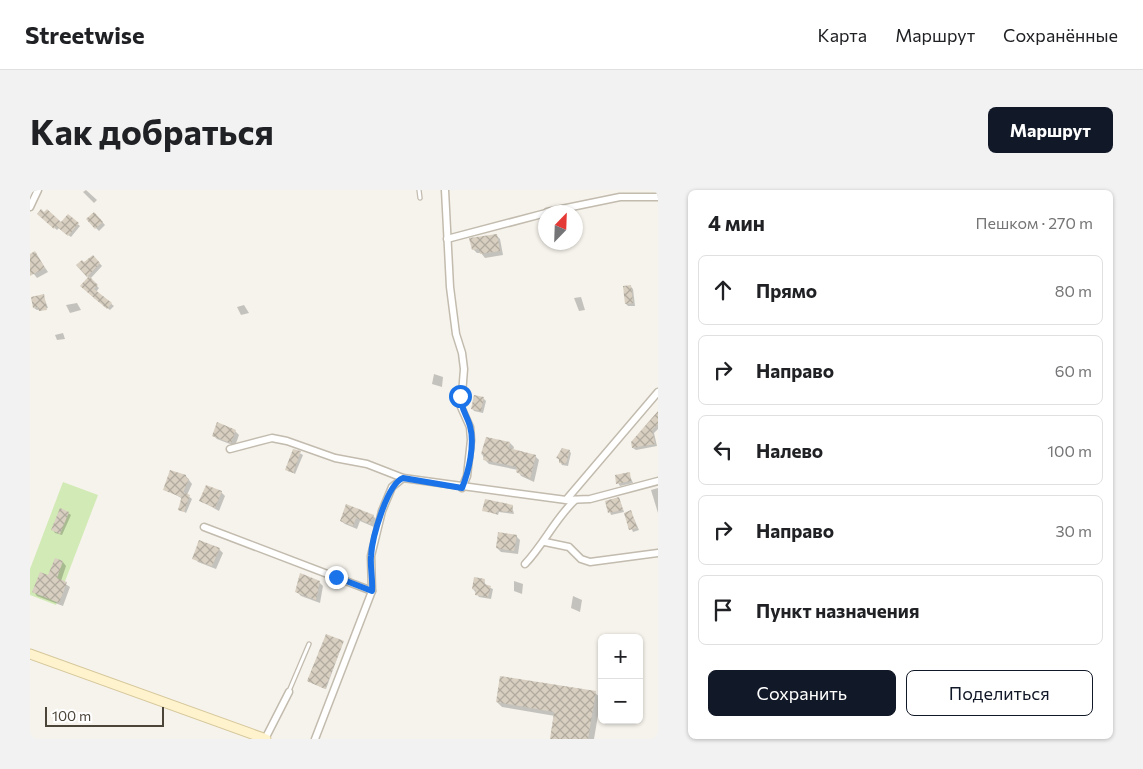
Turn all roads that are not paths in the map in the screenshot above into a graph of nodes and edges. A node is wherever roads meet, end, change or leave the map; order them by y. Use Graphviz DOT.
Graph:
graph roads {
  1 [pos="38,190"];
  2 [pos="420,190"];
  3 [pos="445,190"];
  4 [pos="658,197"];
  5 [pos="420,198"];
  6 [pos="583,205"];
  7 [pos="30,207"];
  8 [pos="538,215"];
  9 [pos="447,240"];
  10 [pos="658,392"];
  11 [pos="230,449"];
  12 [pos="403,478"];
  13 [pos="658,480"];
  14 [pos="462,488"];
  15 [pos="566,500"];
  16 [pos="575,500"];
  17 [pos="204,527"];
  18 [pos="545,542"];
  19 [pos="658,553"];
  20 [pos="525,564"];
  21 [pos="372,591"];
  22 [pos="309,644"];
  23 [pos="30,654"];
  24 [pos="289,692"];
  25 [pos="266,739"];
  26 [pos="315,739"];
  1 -- 7 [label="street"];
  2 -- 5 [label="lane"];
  3 -- 9 [label="street"];
  4 -- 6 [label="street"];
  8 -- 9 [label="street"];
  9 -- 14 [label="street"];
  10 -- 15 [label="street"];
  11 -- 12 [label="street"];
  12 -- 14 [label="street"];
  12 -- 21 [label="street"];
  13 -- 16 [label="street"];
  14 -- 15 [label="street"];
  15 -- 16 [label="street"];
  16 -- 18 [label="street"];
  17 -- 21 [label="street"];
  18 -- 19 [label="street"];
  18 -- 20 [label="street"];
  21 -- 26 [label="street"];
  22 -- 24 [label="lane"];
  23 -- 25 [label="main road"];
  24 -- 25 [label="street"];
}
